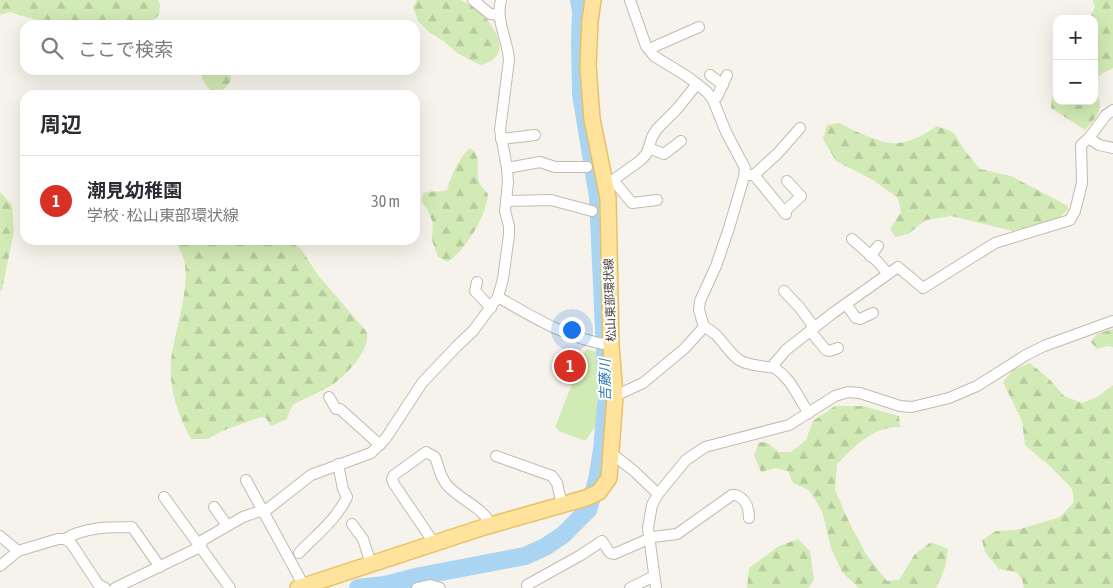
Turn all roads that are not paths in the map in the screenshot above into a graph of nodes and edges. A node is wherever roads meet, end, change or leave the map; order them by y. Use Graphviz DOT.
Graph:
graph roads {
  1 [pos="473,0"];
  2 [pos="501,0"];
  3 [pos="594,0"];
  4 [pos="630,0"];
  5 [pos="499,15"];
  6 [pos="699,27"];
  7 [pos="649,50"];
  8 [pos="710,75"];
  9 [pos="727,75"];
  10 [pos="697,84"];
  11 [pos="723,85"];
  12 [pos="713,100"];
  13 [pos="1113,110"];
  14 [pos="800,128"];
  15 [pos="535,135"];
  16 [pos="1089,138"];
  17 [pos="500,139"];
  18 [pos="680,142"];
  19 [pos="649,148"];
  20 [pos="1113,148"];
  21 [pos="587,167"];
  22 [pos="507,168"];
  23 [pos="749,175"];
  24 [pos="787,181"];
  25 [pos="609,183"];
  26 [pos="657,200"];
  27 [pos="506,201"];
  28 [pos="592,211"];
  29 [pos="852,239"];
  30 [pos="878,246"];
  31 [pos="870,256"];
  32 [pos="888,274"];
  33 [pos="477,282"];
  34 [pos="784,291"];
  35 [pos="498,297"];
  36 [pos="846,304"];
  37 [pos="491,308"];
  38 [pos="873,313"];
  39 [pos="1113,321"];
  40 [pos="704,327"];
  41 [pos="812,329"];
  42 [pos="606,344"];
  43 [pos="838,348"];
  44 [pos="775,368"];
  45 [pos="615,396"];
  46 [pos="329,397"];
  47 [pos="808,413"];
  48 [pos="380,445"];
  49 [pos="611,453"];
  50 [pos="498,459"];
  51 [pos="338,464"];
  52 [pos="246,480"];
  53 [pos="658,494"];
  54 [pos="164,497"];
  55 [pos="562,504"];
  56 [pos="214,507"];
  57 [pos="263,510"];
  58 [pos="749,518"];
  59 [pos="352,524"];
  60 [pos="491,525"];
  61 [pos="225,528"];
  62 [pos="0,536"];
  63 [pos="65,539"];
  64 [pos="649,540"];
  65 [pos="434,543"];
  66 [pos="200,547"];
  67 [pos="18,551"];
  68 [pos="299,553"];
  69 [pos="371,564"];
  70 [pos="0,566"];
  71 [pos="160,567"];
  72 [pos="654,576"];
  73 [pos="526,585"];
  74 [pos="301,587"];
  75 [pos="105,588"];
  76 [pos="115,588"];
  77 [pos="230,588"];
  78 [pos="417,588"];
  79 [pos="440,588"];
  80 [pos="630,588"];
  81 [pos="656,588"];
  1 -- 5 [label="street"];
  2 -- 5 [label="street"];
  3 -- 25 [label="main road, 松山東部環状線"];
  4 -- 7 [label="street"];
  5 -- 17 [label="street"];
  6 -- 7 [label="street"];
  7 -- 10 [label="street"];
  8 -- 11 [label="street"];
  9 -- 11 [label="street"];
  10 -- 12 [label="street"];
  10 -- 19 [label="street"];
  11 -- 12 [label="street"];
  12 -- 23 [label="street"];
  13 -- 16 [label="street"];
  14 -- 23 [label="street"];
  15 -- 17 [label="street"];
  16 -- 20 [label="street"];
  16 -- 32 [label="street"];
  17 -- 22 [label="street"];
  18 -- 19 [label="street"];
  19 -- 25 [label="street"];
  21 -- 22 [label="street"];
  22 -- 27 [label="street"];
  23 -- 24 [label="street"];
  23 -- 40 [label="street"];
  25 -- 26 [label="street"];
  25 -- 42 [label="main road, 松山東部環状線"];
  27 -- 28 [label="street"];
  27 -- 35 [label="street"];
  29 -- 31 [label="street"];
  30 -- 31 [label="street"];
  31 -- 32 [label="street"];
  32 -- 36 [label="street"];
  33 -- 37 [label="street"];
  34 -- 41 [label="street"];
  35 -- 37 [label="street"];
  35 -- 42 [label="street"];
  36 -- 38 [label="street"];
  36 -- 41 [label="street"];
  37 -- 48 [label="street"];
  39 -- 47 [label="street"];
  40 -- 44 [label="street"];
  40 -- 45 [label="street"];
  41 -- 43 [label="street"];
  41 -- 44 [label="street"];
  42 -- 45 [label="main road, 松山東部環状線"];
  44 -- 47 [label="street"];
  45 -- 49 [label="main road, 松山東部環状線"];
  46 -- 48 [label="street"];
  47 -- 53 [label="street"];
  48 -- 51 [label="street"];
  49 -- 53 [label="street"];
  49 -- 55 [label="main road, 松山東部環状線"];
  50 -- 55 [label="street"];
  51 -- 57 [label="street"];
  51 -- 68 [label="street"];
  52 -- 57 [label="street"];
  53 -- 64 [label="street"];
  54 -- 66 [label="street"];
  55 -- 60 [label="main road, 松山東部環状線"];
  56 -- 61 [label="street"];
  57 -- 61 [label="street"];
  57 -- 74 [label="street"];
  58 -- 64 [label="street"];
  59 -- 69 [label="street"];
  60 -- 65 [label="main road, 松山東部環状線"];
  60 -- 65 [label="street"];
  61 -- 66 [label="street"];
  62 -- 67 [label="street"];
  63 -- 67 [label="street"];
  63 -- 71 [label="street"];
  63 -- 75 [label="street"];
  64 -- 72 [label="street"];
  64 -- 73 [label="street"];
  65 -- 69 [label="main road, 松山東部環状線"];
  66 -- 71 [label="street"];
  66 -- 77 [label="street"];
  67 -- 70 [label="street"];
  69 -- 74 [label="main road, 松山東部環状線"];
  71 -- 76 [label="street"];
  72 -- 80 [label="street"];
  72 -- 81 [label="street"];
  78 -- 79 [label="street"];
}
